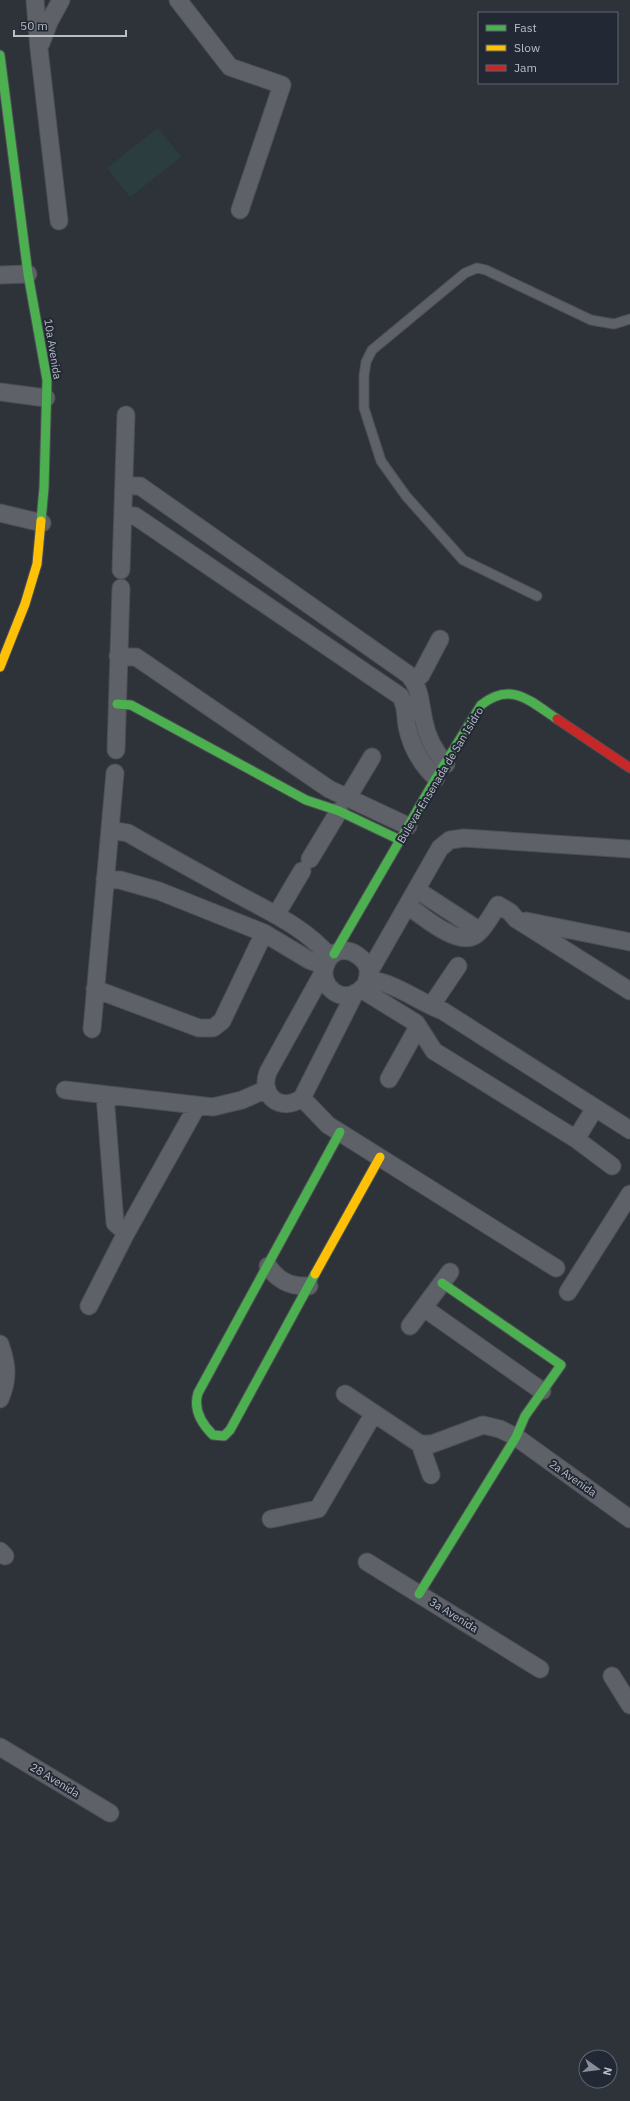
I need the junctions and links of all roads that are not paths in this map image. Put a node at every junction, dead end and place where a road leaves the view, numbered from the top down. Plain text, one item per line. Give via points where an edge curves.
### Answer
1 (35, 0) edge
2 (61, 0) edge
3 (178, 0) edge
4 (39, 49) junction
5 (0, 55) edge
6 (240, 210) dead end
7 (58, 221) dead end
8 (28, 274) junction
9 (0, 275) edge
10 (630, 319) edge
11 (0, 392) edge
12 (46, 398) junction
13 (126, 415) dead end
14 (124, 485) junction
15 (0, 513) edge
16 (123, 515) junction
17 (42, 523) junction
18 (121, 570) dead end
19 (120, 588) dead end
20 (537, 596) dead end
21 (440, 639) dead end
22 (118, 656) junction
23 (0, 667) edge
24 (414, 681) junction
25 (117, 704) junction
26 (116, 750) dead end
27 (372, 757) dead end
28 (446, 764) junction
29 (630, 768) edge
30 (115, 773) dead end
31 (436, 778) junction
32 (343, 804) junction
33 (110, 830) junction
34 (404, 833) junction
35 (630, 849) edge
36 (105, 879) junction
37 (417, 890) junction
38 (408, 906) junction
39 (276, 915) junction
40 (516, 919) junction
41 (480, 931) junction
42 (264, 933) junction
43 (630, 942) edge
44 (328, 962) junction
45 (458, 966) dead end
46 (363, 984) junction
47 (96, 989) junction
48 (630, 991) edge
49 (431, 1006) junction
50 (418, 1027) junction
51 (92, 1029) dead end
52 (389, 1079) dead end
53 (266, 1089) junction
54 (65, 1090) dead end
55 (105, 1095) junction
56 (302, 1098) junction
57 (197, 1106) junction
58 (595, 1108) junction
59 (630, 1130) edge
60 (340, 1132) junction
61 (576, 1139) junction
62 (380, 1157) junction
63 (612, 1166) dead end
64 (630, 1194) edge
65 (126, 1232) junction
66 (268, 1266) junction
67 (556, 1268) dead end
68 (446, 1278) joint
69 (309, 1286) junction
70 (568, 1292) dead end
71 (89, 1306) dead end
72 (424, 1308) junction
73 (410, 1326) dead end
74 (0, 1344) edge
75 (542, 1391) junction
76 (345, 1394) dead end
77 (0, 1399) edge
78 (374, 1413) junction
79 (516, 1437) junction
80 (420, 1444) junction
81 (431, 1474) dead end
82 (271, 1519) dead end
83 (630, 1519) edge
84 (367, 1562) dead end
85 (419, 1594) junction
86 (540, 1668) dead end
87 (612, 1676) dead end
88 (630, 1705) edge
89 (0, 1747) edge
90 (110, 1813) dead end

1 - 4 street
2 - 4 street
3 - 6 street via 230,68 282,85
4 - 7 street
5 - 8 street, 10a Avenida
8 - 9 street
8 - 12 street, 10a Avenida via 47,380
10 - 20 lane via 614,324 591,320 477,268 465,273 372,350 366,362 364,408 381,461 463,560
11 - 12 street
12 - 17 street, 10a Avenida
13 - 14 street
14 - 16 street
14 - 24 street via 140,486 404,671
15 - 17 street
16 - 18 street
16 - 31 street via 135,516 400,696 406,708 407,726 414,748 423,764
17 - 23 street, 10a Avenida via 37,564 25,604
19 - 22 street
21 - 24 street via 421,675
22 - 25 street
22 - 32 street via 136,657 329,789
24 - 28 street via 420,696 427,733 433,748
25 - 26 street
25 - 32 street via 132,705 300,797
27 - 32 street
28 - 29 street, Bulevar Ensenada de San Isidro via 481,705 491,697 508,693 528,698
28 - 31 street, Bulevar Ensenada de San Isidro
30 - 33 street
31 - 34 street, Bulevar Ensenada de San Isidro
32 - 34 street
32 - 39 street
33 - 36 street
33 - 39 street via 128,834
34 - 44 street, Bulevar Ensenada de San Isidro
35 - 37 street via 457,838 440,848
36 - 42 street via 120,880 159,892
36 - 47 street
37 - 38 street
37 - 41 street
38 - 41 street via 458,938 473,936
38 - 46 street
39 - 44 street via 321,946
40 - 41 street via 498,905
40 - 43 street
40 - 48 street
42 - 44 street via 309,960
42 - 47 street via 222,1021 213,1028 199,1028
44 - 46 street via 325,981 331,990 340,995
44 - 46 street via 344,950 359,955 366,963
44 - 53 street, Bulevar Ensenada de San Isidro via 268,1072
45 - 49 street
46 - 49 street via 382,981
46 - 50 street via 416,1022
46 - 56 street
47 - 51 street
49 - 58 street via 443,1011
50 - 52 street
50 - 61 street via 434,1051
53 - 56 street via 281,1103 294,1103
53 - 57 street via 242,1100 213,1107
54 - 55 street
55 - 57 street
55 - 65 street via 115,1224
56 - 60 street via 328,1124
57 - 65 street
58 - 59 street
58 - 61 street
60 - 62 street
60 - 66 street
61 - 63 street
62 - 67 street
62 - 69 street
64 - 70 street
65 - 71 street
66 - 69 street via 285,1282 296,1286
66 - 69 street via 196,1397 197,1411 210,1432 216,1436 224,1436 230,1430
68 - 72 street
68 - 75 street via 560,1365
72 - 73 street
72 - 75 street
74 - 77 street via 5,1358 6,1384
75 - 79 street via 525,1416
76 - 78 street
78 - 80 street
78 - 82 street via 318,1509
79 - 80 street, 2a Avenida via 483,1425 432,1444
79 - 83 street, 2a Avenida
79 - 85 street
80 - 81 street
84 - 85 street, 3a Avenida
85 - 86 street, 3a Avenida
87 - 88 street
89 - 90 street, 28 Avenida

